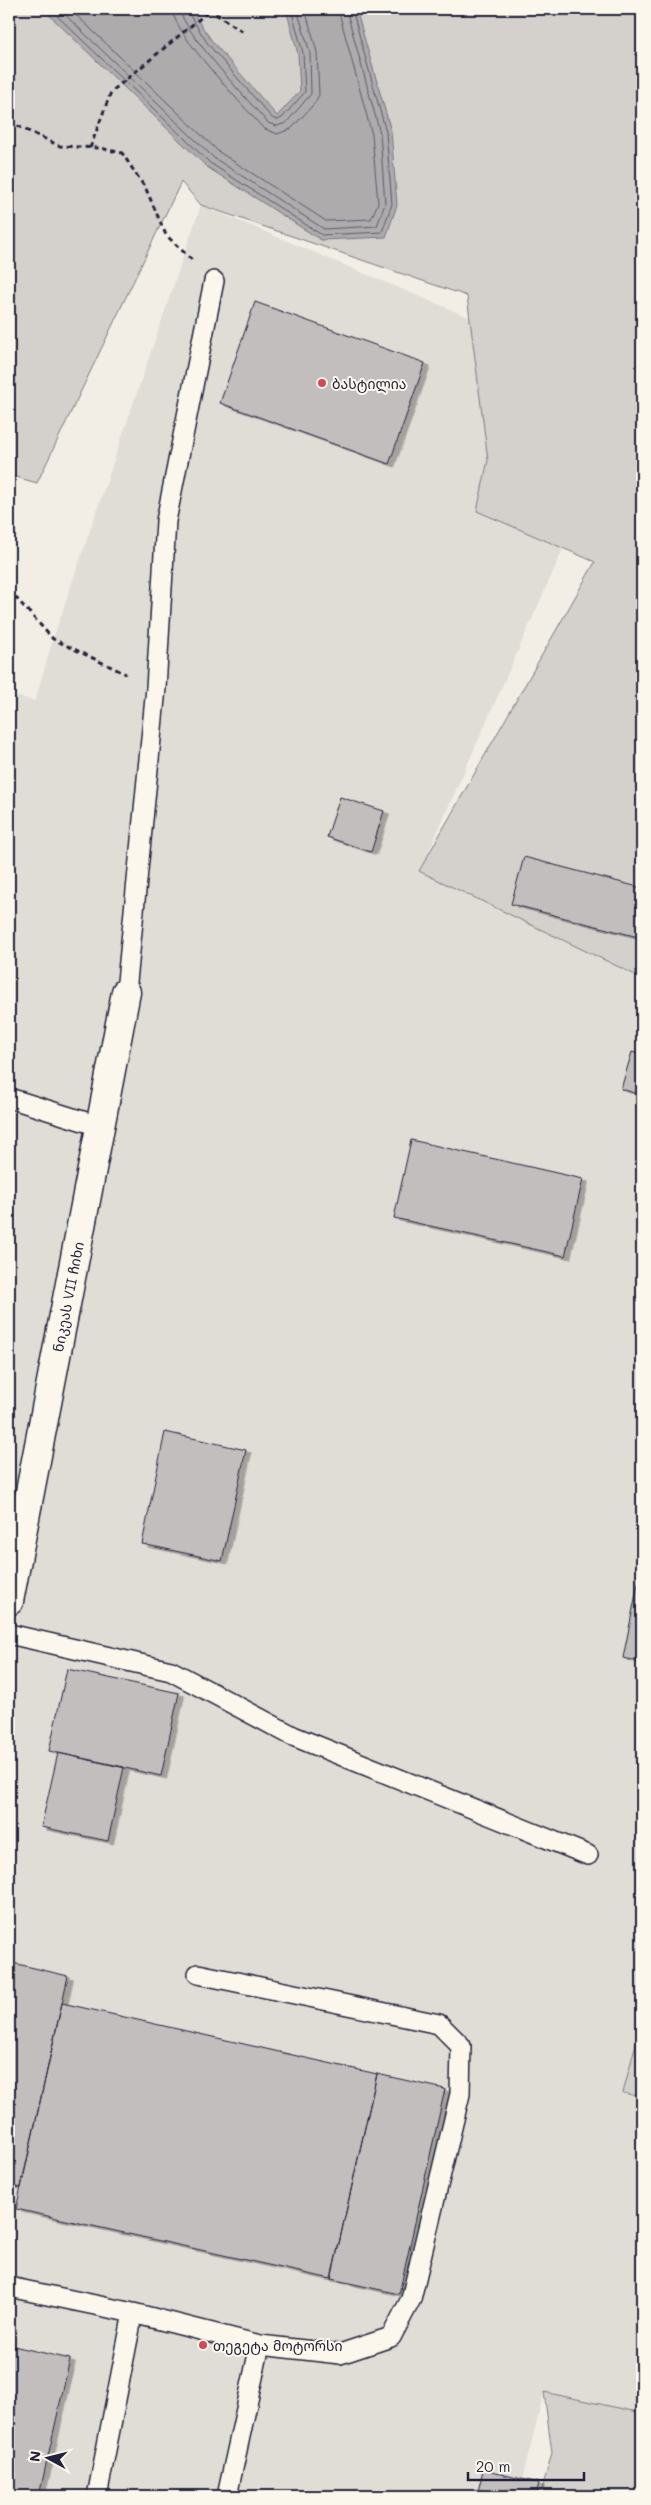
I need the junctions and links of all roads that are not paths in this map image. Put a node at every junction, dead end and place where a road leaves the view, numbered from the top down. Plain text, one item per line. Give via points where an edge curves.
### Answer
1 (214, 281) road end
2 (126, 992) joint
3 (9, 1098) edge
4 (99, 1126) junction
5 (9, 1601) edge
6 (9, 1634) edge
7 (588, 1855) dead end
8 (198, 1974) dead end
9 (9, 2286) edge
10 (133, 2313) junction
11 (260, 2345) junction
12 (97, 2496) edge
13 (228, 2496) edge

1 - 2 lane via 166,521 156,688
2 - 4 street, ნიკეას VII ჩიხი
3 - 4 lane
4 - 5 street, ნიკეას VII ჩიხი
6 - 7 lane via 171,1671 293,1736
8 - 11 lane via 439,2024 461,2046 460,2094 411,2298 391,2337 340,2354
9 - 10 lane
10 - 11 lane
10 - 12 lane
11 - 13 lane

